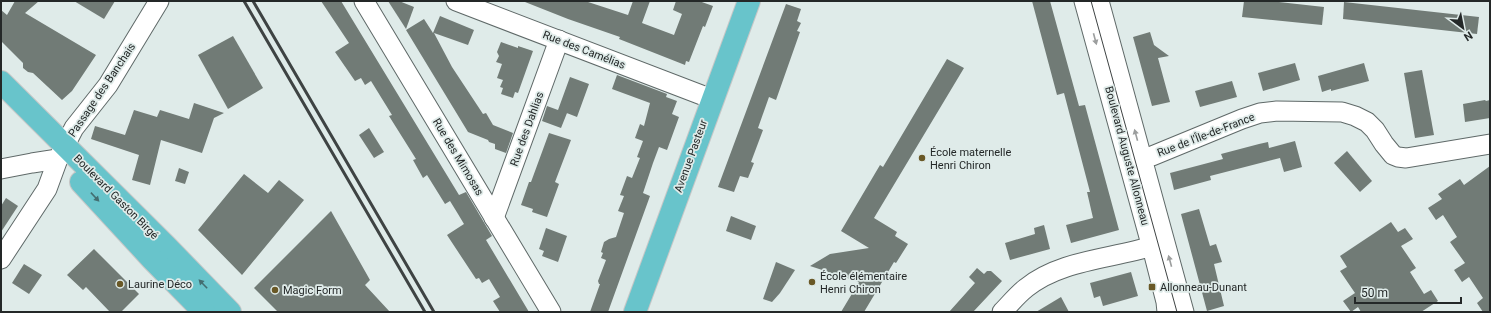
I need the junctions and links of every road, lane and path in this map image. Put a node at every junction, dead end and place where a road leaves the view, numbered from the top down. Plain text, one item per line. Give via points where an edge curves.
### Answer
1 (159, 1) edge
2 (364, 1) edge
3 (456, 1) edge
4 (749, 1) edge
5 (1084, 1) edge
6 (1098, 1) edge
7 (559, 40) junction
8 (1, 82) edge
9 (712, 99) junction
10 (1, 102) edge
11 (1490, 144) edge
12 (61, 152) junction
13 (1142, 158) junction
14 (1, 170) edge
15 (494, 218) junction
16 (1152, 246) junction
17 (1, 259) edge
18 (204, 312) edge
19 (230, 312) edge
20 (552, 312) edge
21 (635, 312) edge
22 (1002, 312) edge
23 (1167, 312) edge
24 (1184, 312) edge

1 - 12 street, Passage des Banchais via 108,84 74,128
2 - 15 street, Rue des Mimosas
3 - 7 street, Rue des Camélias
4 - 9 main road, Avenue Pasteur
5 -> 16 street, Boulevard Auguste Allonneau
13 -> 6 street
7 - 9 street, Rue des Camélias
7 - 15 street, Rue des Dahlias
8 - 12 main road, Boulevard Gaston Birgé
9 - 21 main road, Avenue Pasteur
10 - 12 main road, Boulevard Gaston Birgé
11 - 13 street, Rue de l'Île-de-France via 1406,158 1398,157 1392,155 1367,122 1355,116 1342,112 1277,111 1242,119
12 - 14 street
12 - 17 street, Passage des Banchais via 47,189
12 -> 18 main road, Boulevard Gaston Birgé via 76,176
19 -> 12 main road, Boulevard Gaston Birgé via 166,246
24 -> 13 street
15 - 20 street, Rue des Mimosas
16 - 22 street via 1064,268 1040,278
16 - 23 street, Boulevard Auguste Allonneau

